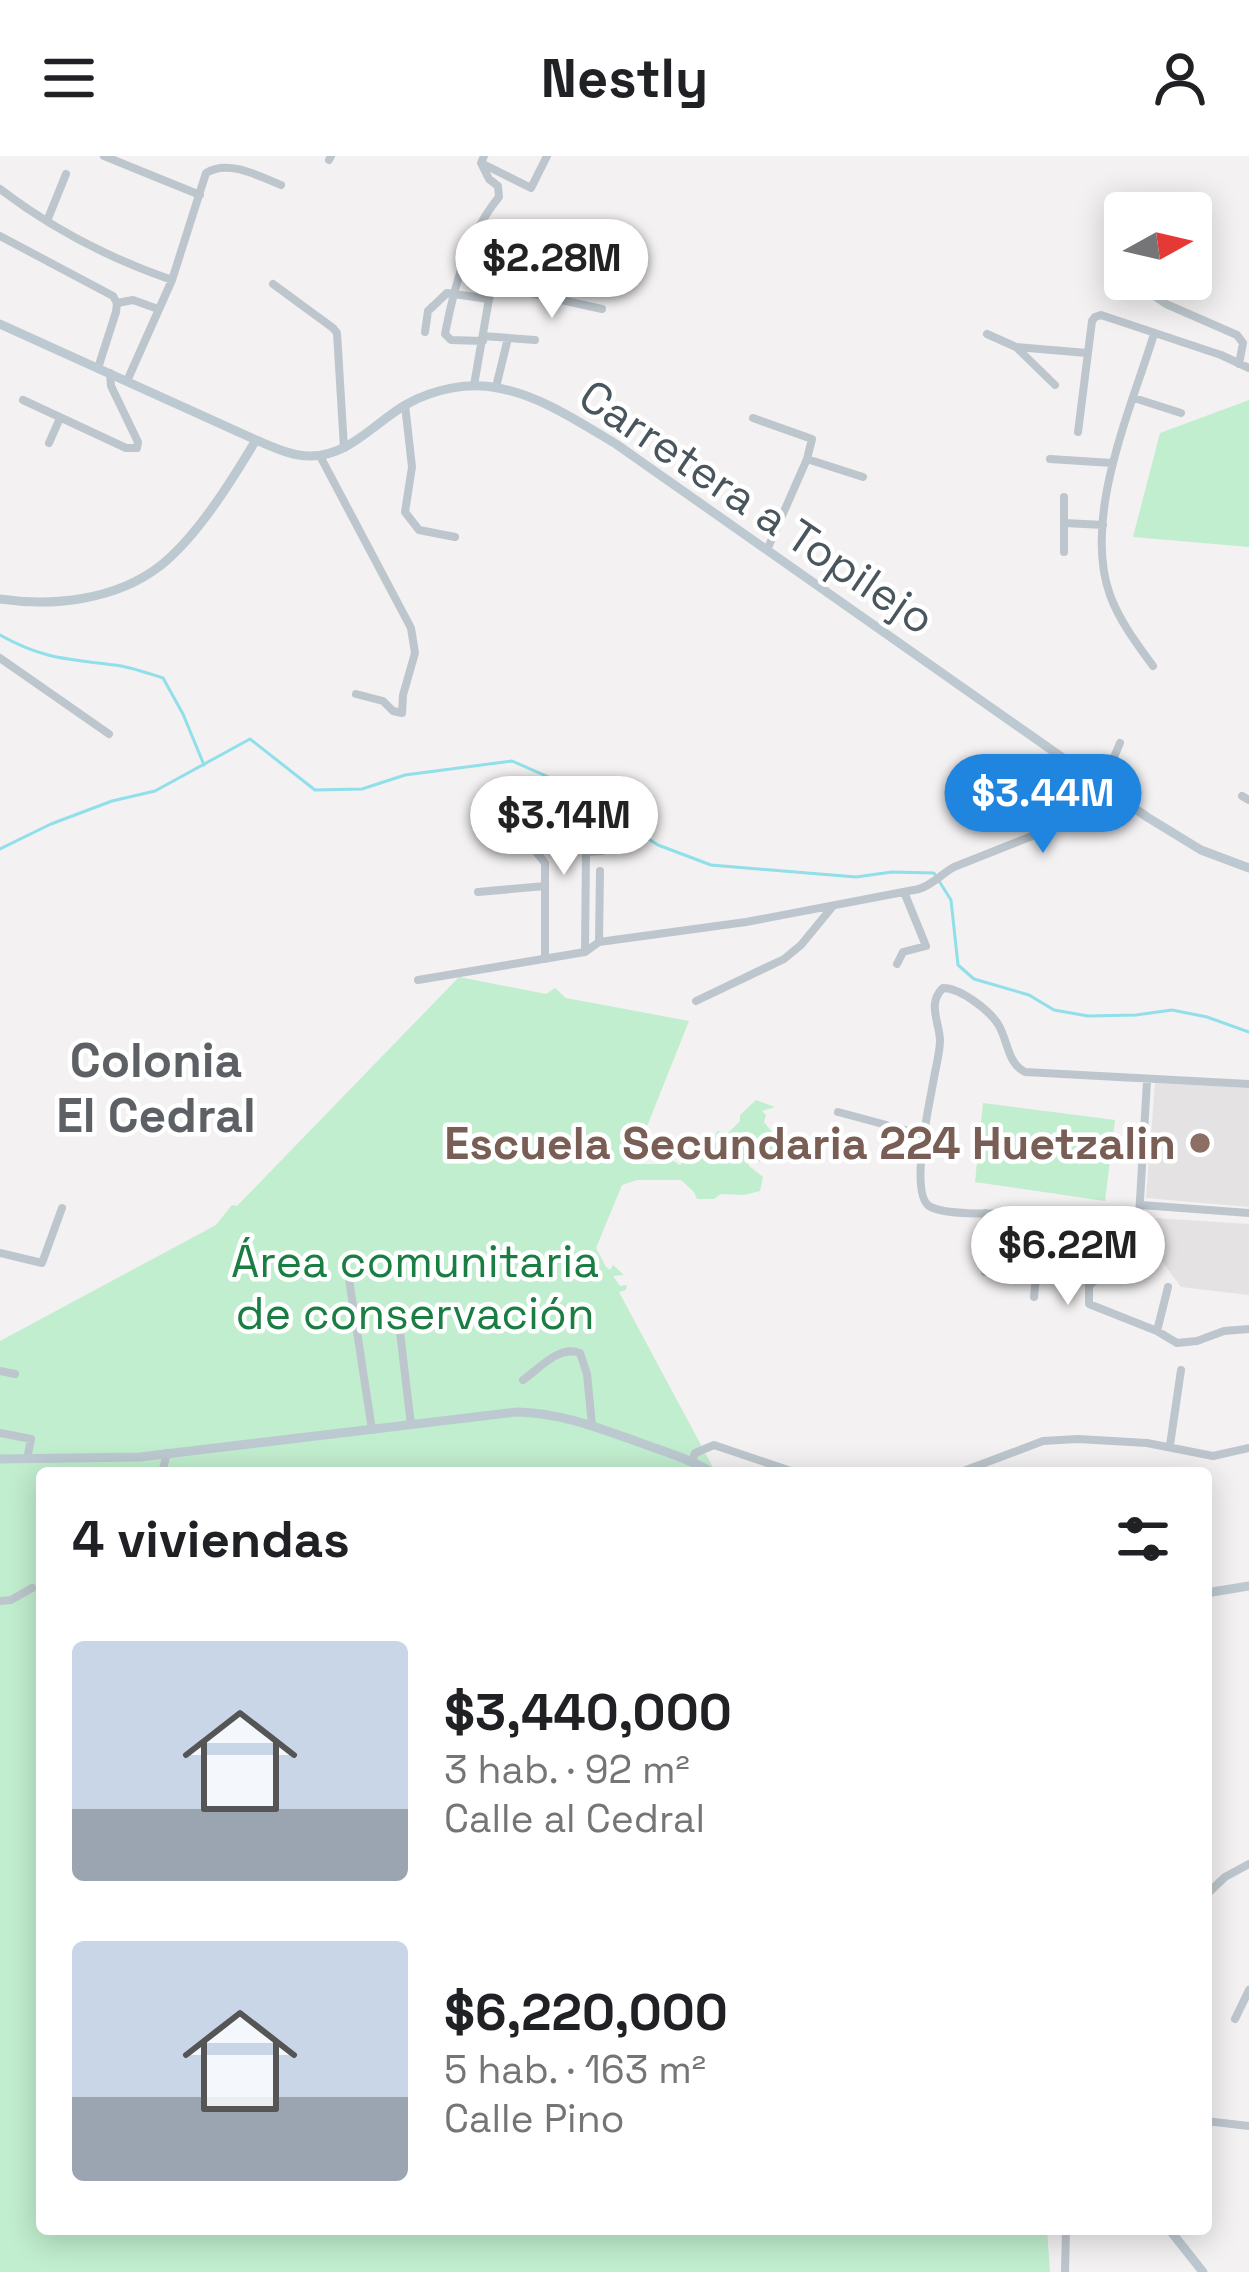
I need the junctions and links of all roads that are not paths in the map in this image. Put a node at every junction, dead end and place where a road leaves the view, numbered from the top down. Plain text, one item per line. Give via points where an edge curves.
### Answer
1 (104, 156) edge
2 (547, 156) edge
3 (483, 159) edge
4 (65, 174) dead end
5 (281, 185) dead end
6 (0, 189) edge
7 (200, 195) junction
8 (47, 221) junction
9 (0, 236) edge
10 (172, 280) junction
11 (273, 284) dead end
12 (586, 284) dead end
13 (525, 292) junction
14 (453, 293) junction
15 (489, 299) junction
16 (1160, 300) edge
17 (117, 303) junction
18 (158, 309) junction
19 (602, 309) dead end
20 (0, 324) edge
21 (425, 332) dead end
22 (986, 334) dead end
23 (1154, 334) junction
24 (483, 338) junction
25 (508, 338) junction
26 (535, 340) dead end
27 (1016, 347) junction
28 (1087, 353) junction
29 (1244, 366) edge
30 (98, 368) junction
31 (110, 374) junction
32 (128, 381) junction
33 (1055, 385) dead end
34 (474, 386) junction
35 (496, 387) junction
36 (1134, 398) junction
37 (23, 400) dead end
38 (405, 405) junction
39 (1180, 413) dead end
40 (60, 418) junction
41 (753, 418) dead end
42 (1078, 432) dead end
43 (256, 440) junction
44 (49, 443) dead end
45 (344, 448) junction
46 (320, 456) junction
47 (807, 459) junction
48 (1050, 459) dead end
49 (1112, 464) junction
50 (863, 478) dead end
51 (1064, 497) dead end
52 (1065, 523) junction
53 (1103, 525) junction
54 (454, 537) dead end
55 (767, 550) junction
56 (1064, 552) dead end
57 (0, 599) edge
58 (0, 658) edge
59 (1153, 666) dead end
60 (356, 694) dead end
61 (109, 734) dead end
62 (1120, 742) dead end
63 (1102, 786) junction
64 (1123, 800) junction
65 (478, 820) dead end
66 (602, 851) dead end
67 (1249, 868) edge
68 (600, 871) dead end
69 (545, 886) junction
70 (478, 892) dead end
71 (904, 892) junction
72 (833, 905) junction
73 (599, 942) junction
74 (585, 952) junction
75 (545, 959) junction
76 (897, 964) dead end
77 (418, 980) dead end
78 (696, 1001) dead end
79 (1148, 1081) junction
80 (1249, 1084) edge
81 (838, 1112) dead end
82 (924, 1135) junction
83 (1141, 1205) junction
84 (62, 1208) dead end
85 (1042, 1211) junction
86 (985, 1213) junction
87 (1249, 1213) edge
88 (1108, 1222) junction
89 (0, 1253) edge
90 (985, 1272) dead end
91 (350, 1279) dead end
92 (1168, 1287) dead end
93 (1034, 1297) dead end
94 (398, 1315) dead end
95 (1249, 1329) edge
96 (1157, 1331) junction
97 (1181, 1370) dead end
98 (0, 1371) edge
99 (15, 1374) dead end
100 (523, 1380) dead end
101 (411, 1424) junction
102 (592, 1425) junction
103 (372, 1430) junction
104 (0, 1433) edge
105 (1170, 1446) junction
106 (1249, 1448) edge
107 (166, 1453) junction
108 (27, 1459) junction
109 (0, 1460) edge
110 (692, 1461) junction
111 (163, 1467) edge
112 (702, 1467) edge
113 (779, 1467) edge
114 (974, 1467) edge
115 (1249, 1586) edge
116 (32, 1588) dead end
117 (1212, 1592) edge
118 (0, 1601) edge
119 (1249, 1864) edge
120 (1212, 1889) edge
121 (1249, 1990) edge
122 (1235, 2019) dead end
123 (1212, 2122) edge
124 (1249, 2126) edge
125 (1066, 2235) edge
126 (1174, 2235) edge
127 (1065, 2272) edge
128 (1203, 2272) edge

1 - 7 street
2 - 3 street via 531,188
3 - 14 street via 499,197
4 - 8 street
5 - 7 street via 217,166
6 - 8 street
7 - 10 street
8 - 10 street
9 - 17 street
10 - 18 street
11 - 45 street via 337,333
12 - 13 street via 586,265 540,253
13 - 15 street via 496,287
13 - 19 street
14 - 15 street
14 - 21 street via 428,311
14 - 24 street via 447,338
15 - 24 street
16 - 29 street via 1237,335
17 - 18 street
17 - 30 street
18 - 32 street
20 - 30 main road
22 - 27 street
23 - 28 street via 1095,316
23 - 29 street
23 - 36 street
24 - 25 street
24 - 34 street
25 - 26 street
25 - 35 street
27 - 28 street
27 - 33 street
28 - 42 street
30 - 31 main road
31 - 32 main road
31 - 40 street via 137,448
32 - 43 main road
34 - 35 main road, Carretera a Topilejo
34 - 38 main road, Carretera a Topilejo
35 - 55 main road, Carretera a Topilejo via 571,416
36 - 39 street
36 - 49 street
37 - 40 street
38 - 45 main road, Carretera a Topilejo
38 - 54 street via 412,467 405,512 419,530
40 - 44 street
41 - 47 street via 808,436
43 - 46 main road
43 - 57 main road via 160,566 84,598
45 - 46 main road, Carretera a Topilejo
46 - 60 street via 408,616 415,653 402,713
47 - 50 street
47 - 55 street
48 - 49 street
49 - 53 street
51 - 52 street
52 - 53 street
52 - 56 street
53 - 59 street via 1111,598
55 - 63 main road, Carretera a Topilejo
58 - 61 street
62 - 63 street
63 - 64 main road, Carretera a Topilejo
64 - 67 main road, Carretera a Topilejo via 1202,850
64 - 71 street
65 - 69 street via 524,824 545,863
66 - 74 street via 586,852
68 - 73 street
69 - 70 street
69 - 75 street
71 - 72 street
71 - 76 street via 926,946 903,952
72 - 73 street
72 - 78 street via 784,959
73 - 74 street
74 - 75 street
75 - 77 street
79 - 80 street
79 - 82 street via 1018,1070 998,1024 951,987 934,1001 940,1040
79 - 83 street
81 - 82 street
82 - 86 street via 923,1198 946,1211
83 - 87 street
83 - 88 street via 1135,1223
84 - 89 street via 42,1262
85 - 86 street
85 - 88 street
85 - 93 street
86 - 90 street
88 - 96 street via 1089,1304
91 - 103 street
92 - 96 street
94 - 101 street
95 - 96 street via 1186,1344
97 - 105 street
98 - 99 street
100 - 102 street via 562,1351 580,1353
101 - 102 main road via 518,1412
101 - 103 main road
102 - 110 main road
103 - 107 main road
104 - 108 street via 31,1439
105 - 106 street via 1213,1456
105 - 114 street via 1042,1442
107 - 108 main road
107 - 111 street
108 - 109 main road
110 - 112 main road
110 - 113 street via 714,1445
115 - 117 main road
116 - 118 street
119 - 120 street
121 - 122 street
123 - 124 street
125 - 127 street
126 - 128 main road

